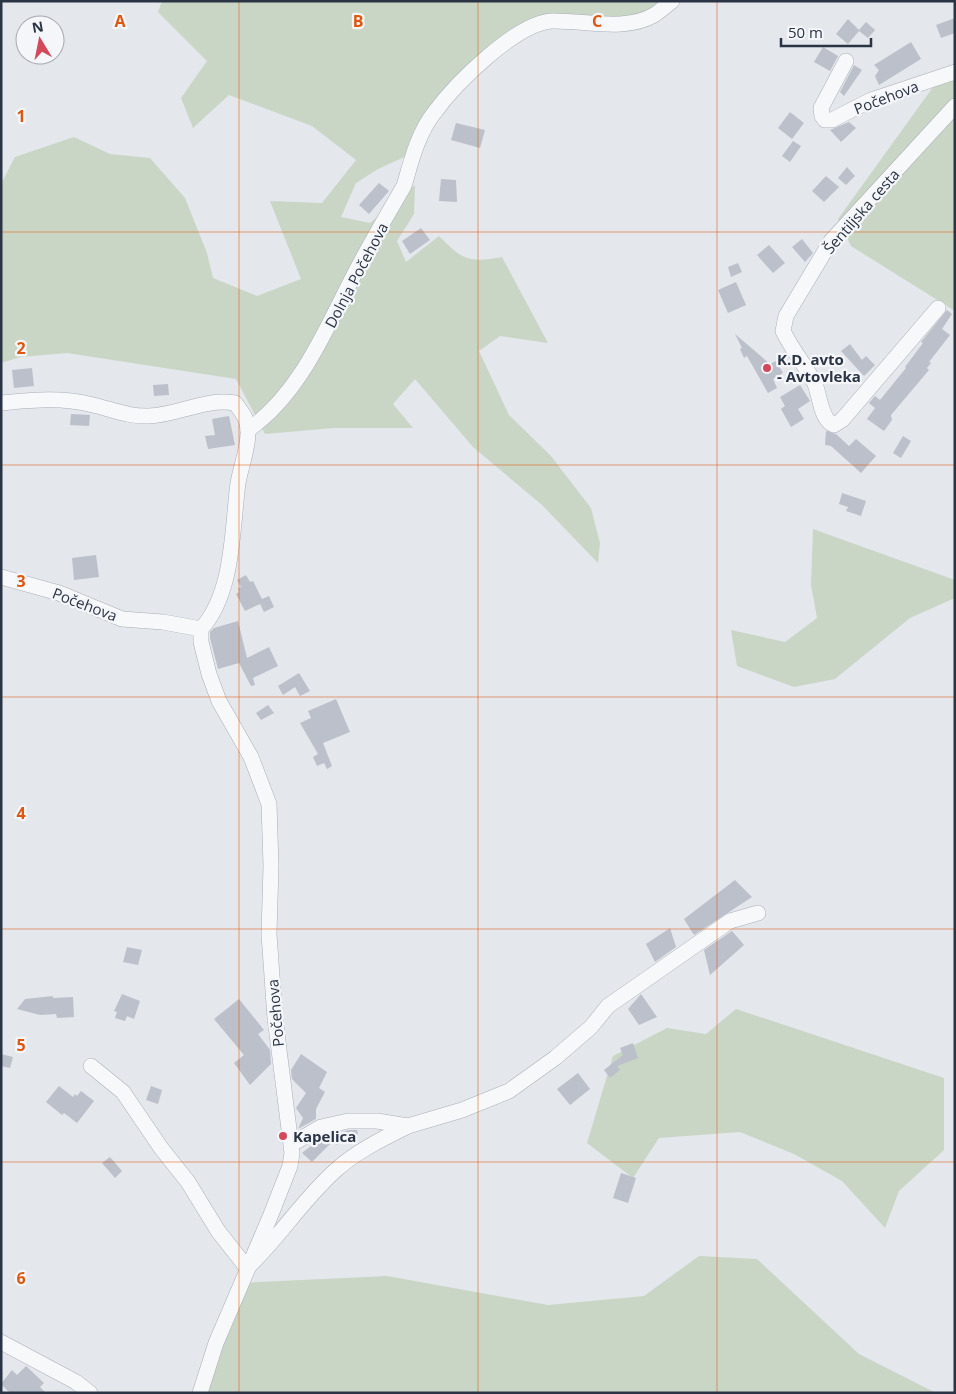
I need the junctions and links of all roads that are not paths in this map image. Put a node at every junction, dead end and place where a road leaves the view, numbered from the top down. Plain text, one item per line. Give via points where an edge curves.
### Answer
1 (672, 1) edge
2 (846, 60) dead end
3 (955, 72) edge
4 (955, 106) edge
5 (938, 308) dead end
6 (1, 403) edge
7 (248, 430) junction
8 (1, 577) edge
9 (201, 629) junction
10 (758, 913) dead end
11 (91, 1066) dead end
12 (408, 1126) junction
13 (292, 1144) junction
14 (247, 1268) junction
15 (1, 1342) edge
16 (90, 1393) edge
17 (200, 1393) edge

1 - 7 street, Dolnja Počehova via 653,16 630,23 550,21 514,36 466,78 433,114 413,154 404,186 306,365 280,401 263,420
2 - 3 street, Počehova via 821,108 825,120 832,120 871,100
4 - 5 street, Šentiljska cesta via 831,242 786,316 783,331 815,384 830,424 842,420
6 - 7 street via 52,398 150,416 221,400 235,403 244,414
7 - 9 street via 225,580 208,621
8 - 9 street, Počehova via 60,593 122,619
9 - 13 street, Počehova via 207,667 219,700 251,757 269,804 269,934 274,1018 284,1107
10 - 12 street via 730,921 608,1006 591,1027 562,1052 509,1090 462,1110
11 - 14 street via 123,1092
12 - 13 street via 348,1121 321,1127
12 - 14 street via 338,1167
13 - 14 street, Počehova via 290,1166
14 - 17 street, Počehova via 216,1343
15 - 16 street via 76,1382

